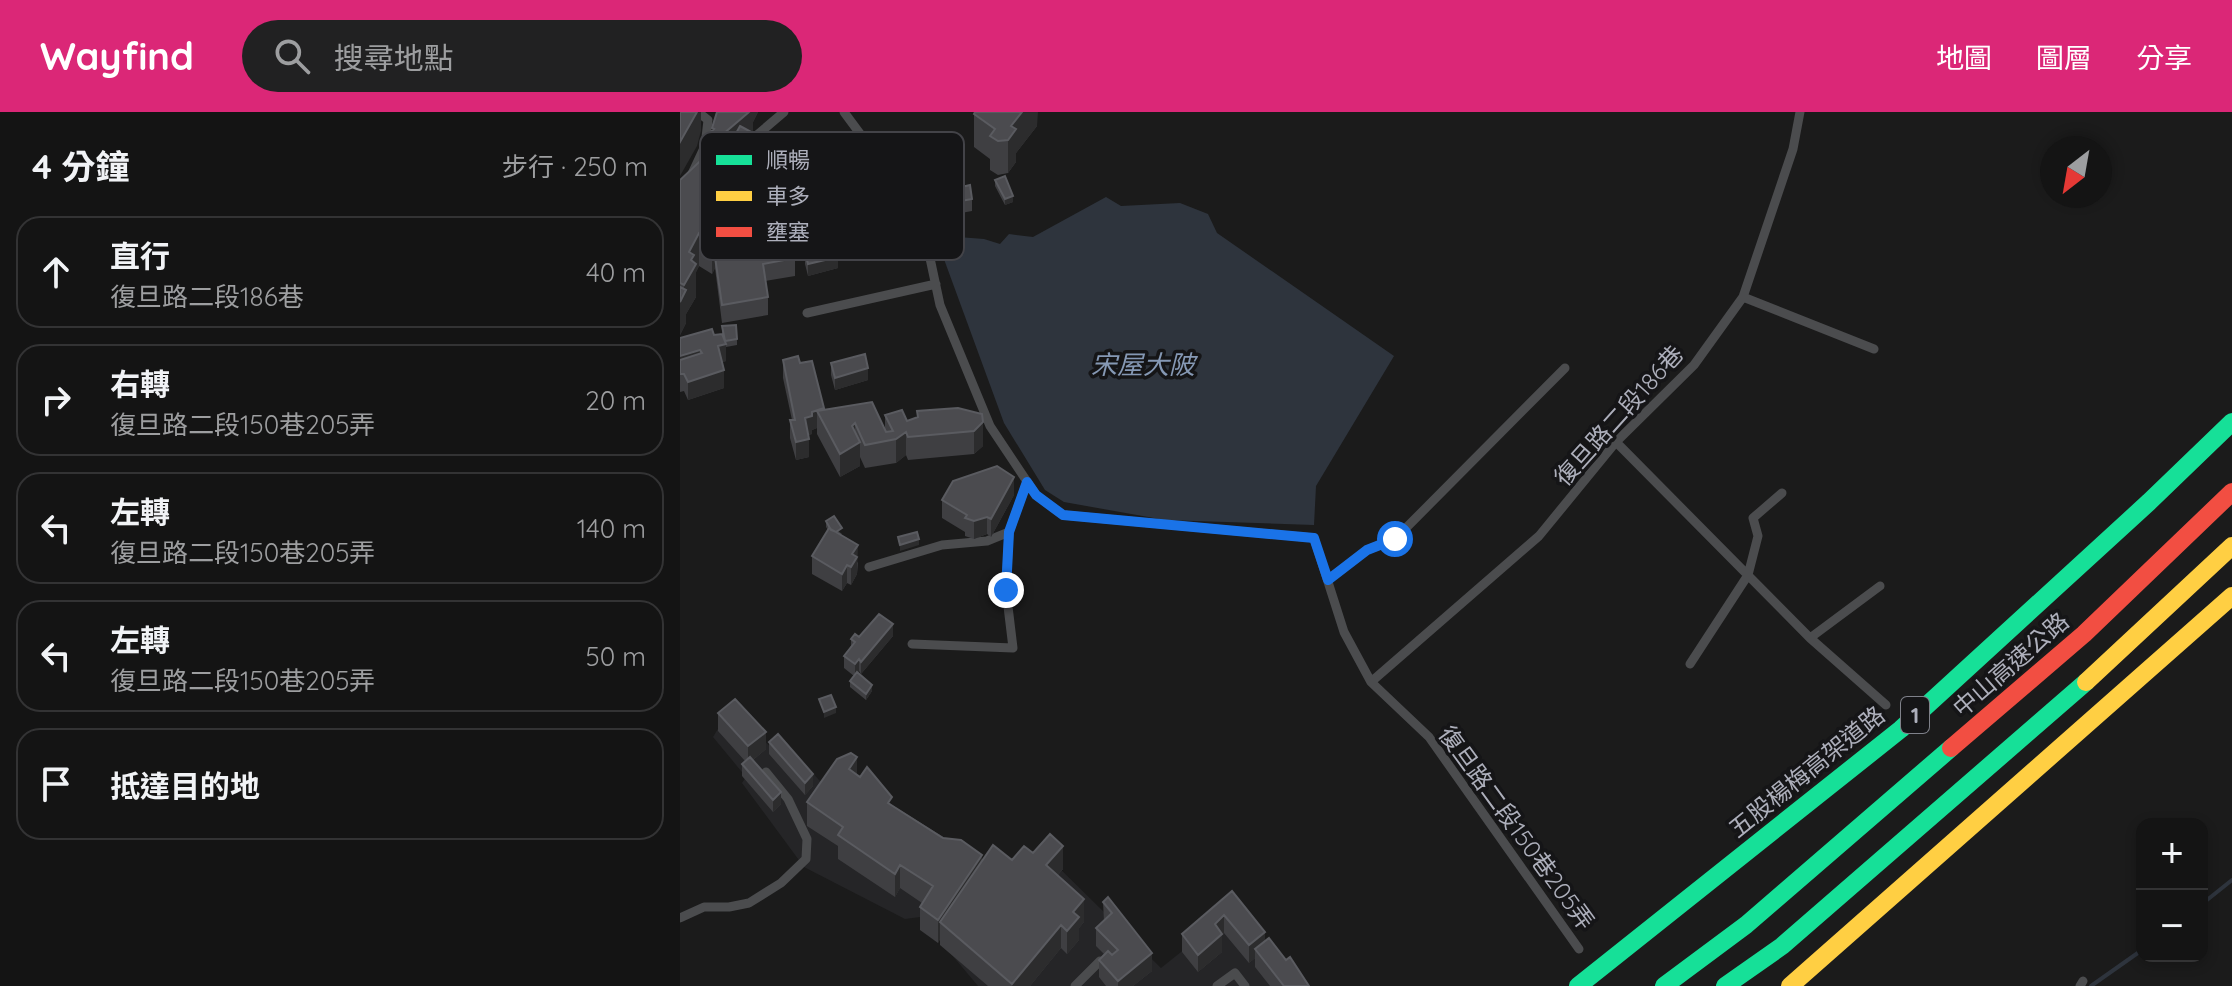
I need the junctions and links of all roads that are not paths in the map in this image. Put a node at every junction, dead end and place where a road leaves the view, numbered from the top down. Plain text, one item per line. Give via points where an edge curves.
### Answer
1 (698, 112) edge
2 (784, 112) edge
3 (844, 112) edge
4 (1800, 112) edge
5 (707, 132) edge
6 (760, 132) edge
7 (859, 132) edge
8 (700, 157) edge
9 (688, 185) edge
10 (931, 260) edge
11 (936, 284) junction
12 (1743, 297) junction
13 (807, 313) dead end
14 (1874, 349) dead end
15 (1565, 368) dead end
16 (2232, 422) edge
17 (975, 426) edge
18 (990, 426) junction
19 (1616, 442) junction
20 (1027, 482) junction
21 (2232, 492) edge
22 (1782, 493) dead end
23 (1009, 532) junction
24 (2232, 546) edge
25 (869, 567) dead end
26 (1748, 575) junction
27 (1328, 580) junction
28 (1880, 586) dead end
29 (2232, 596) edge
30 (1810, 638) junction
31 (912, 644) dead end
32 (1690, 664) dead end
33 (1371, 682) junction
34 (1886, 705) dead end
35 (766, 772) edge
36 (680, 918) edge
37 (1579, 949) dead end
38 (1100, 961) edge
39 (1075, 986) edge
40 (1217, 986) edge
41 (1245, 986) edge
42 (1578, 986) edge
43 (1664, 986) edge
44 (1725, 986) edge
45 (1790, 986) edge

1 - 5 lane via 708,120
2 - 6 lane
3 - 7 lane, 復旦路二段150巷205弄
4 - 12 lane, 復旦路二段186巷 via 1793,149
8 - 9 lane
10 - 11 lane, 復旦路二段150巷205弄
11 - 13 lane
11 - 18 lane, 復旦路二段150巷205弄
12 - 14 lane
12 - 19 lane, 復旦路二段186巷 via 1694,365
15 - 27 lane via 1395,539 1367,550
16 - 42 highway, 五股楊梅高架道路 / 1, bridge via 1901,729
17 - 18 lane
18 - 20 lane, 復旦路二段150巷205弄
19 - 26 lane
19 - 33 lane, 復旦路二段186巷 via 1539,536
20 - 23 lane
20 - 27 lane, 復旦路二段150巷205弄 via 1063,515 1314,538
21 - 43 highway, 中山高速公路 / 1 via 2084,634 1746,925
22 - 26 lane via 1753,518 1758,536
23 - 25 lane
23 - 31 lane via 1006,590 1013,648
24 - 44 highway via 2093,676 1782,946
26 - 30 lane
26 - 32 lane
27 - 33 lane, 復旦路二段150巷205弄 via 1344,632
28 - 30 lane
29 - 45 highway
30 - 34 lane
33 - 37 lane, 復旦路二段150巷205弄 via 1429,737
35 - 36 lane via 788,799 807,839 806,859 749,903 704,907
38 - 39 lane
40 - 41 lane via 1235,973

